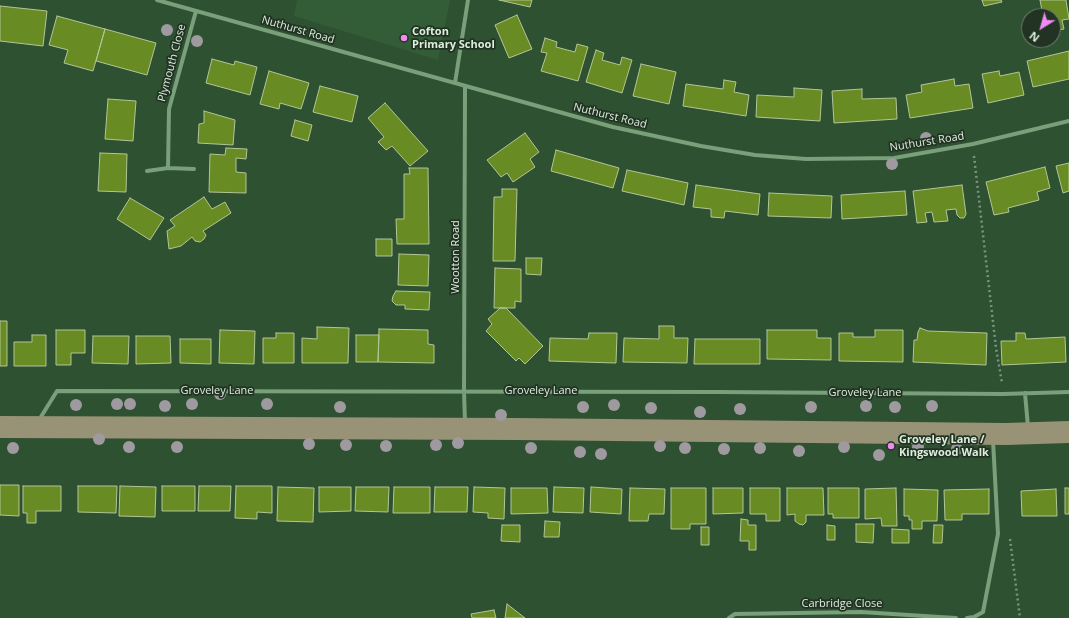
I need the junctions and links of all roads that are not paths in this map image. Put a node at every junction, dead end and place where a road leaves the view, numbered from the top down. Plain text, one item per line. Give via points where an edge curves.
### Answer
1 (157, 0) edge
2 (468, 0) edge
3 (196, 11) junction
4 (455, 83) junction
5 (465, 86) junction
6 (1069, 121) edge
7 (168, 168) junction
8 (194, 169) dead end
9 (147, 171) dead end
10 (464, 391) junction
11 (1069, 392) edge
12 (1025, 393) junction
13 (0, 427) edge
14 (34, 427) junction
15 (466, 429) junction
16 (1069, 432) edge
17 (1029, 433) junction
18 (993, 434) junction
19 (729, 618) edge
20 (956, 618) edge
21 (967, 618) edge

1 - 3 street, Nuthurst Road
2 - 4 street
3 - 4 street, Nuthurst Road
3 - 7 street, Plymouth Close via 169,109
4 - 5 street, Nuthurst Road
5 - 6 street, Nuthurst Road via 613,127 701,146 756,155 806,159 894,158 973,144
5 - 10 street, Wootton Road
7 - 8 street
7 - 9 street
10 - 12 street, Groveley Lane
10 - 14 street, Groveley Lane via 57,391
10 - 15 street, Wootton Road
11 - 12 street, Groveley Lane
12 - 17 street
13 - 14 main road
14 - 15 main road
15 - 18 main road
16 - 17 main road
17 - 18 main road
18 - 21 street via 998,534 982,612
19 - 20 street, Carbridge Close via 735,614 861,612

